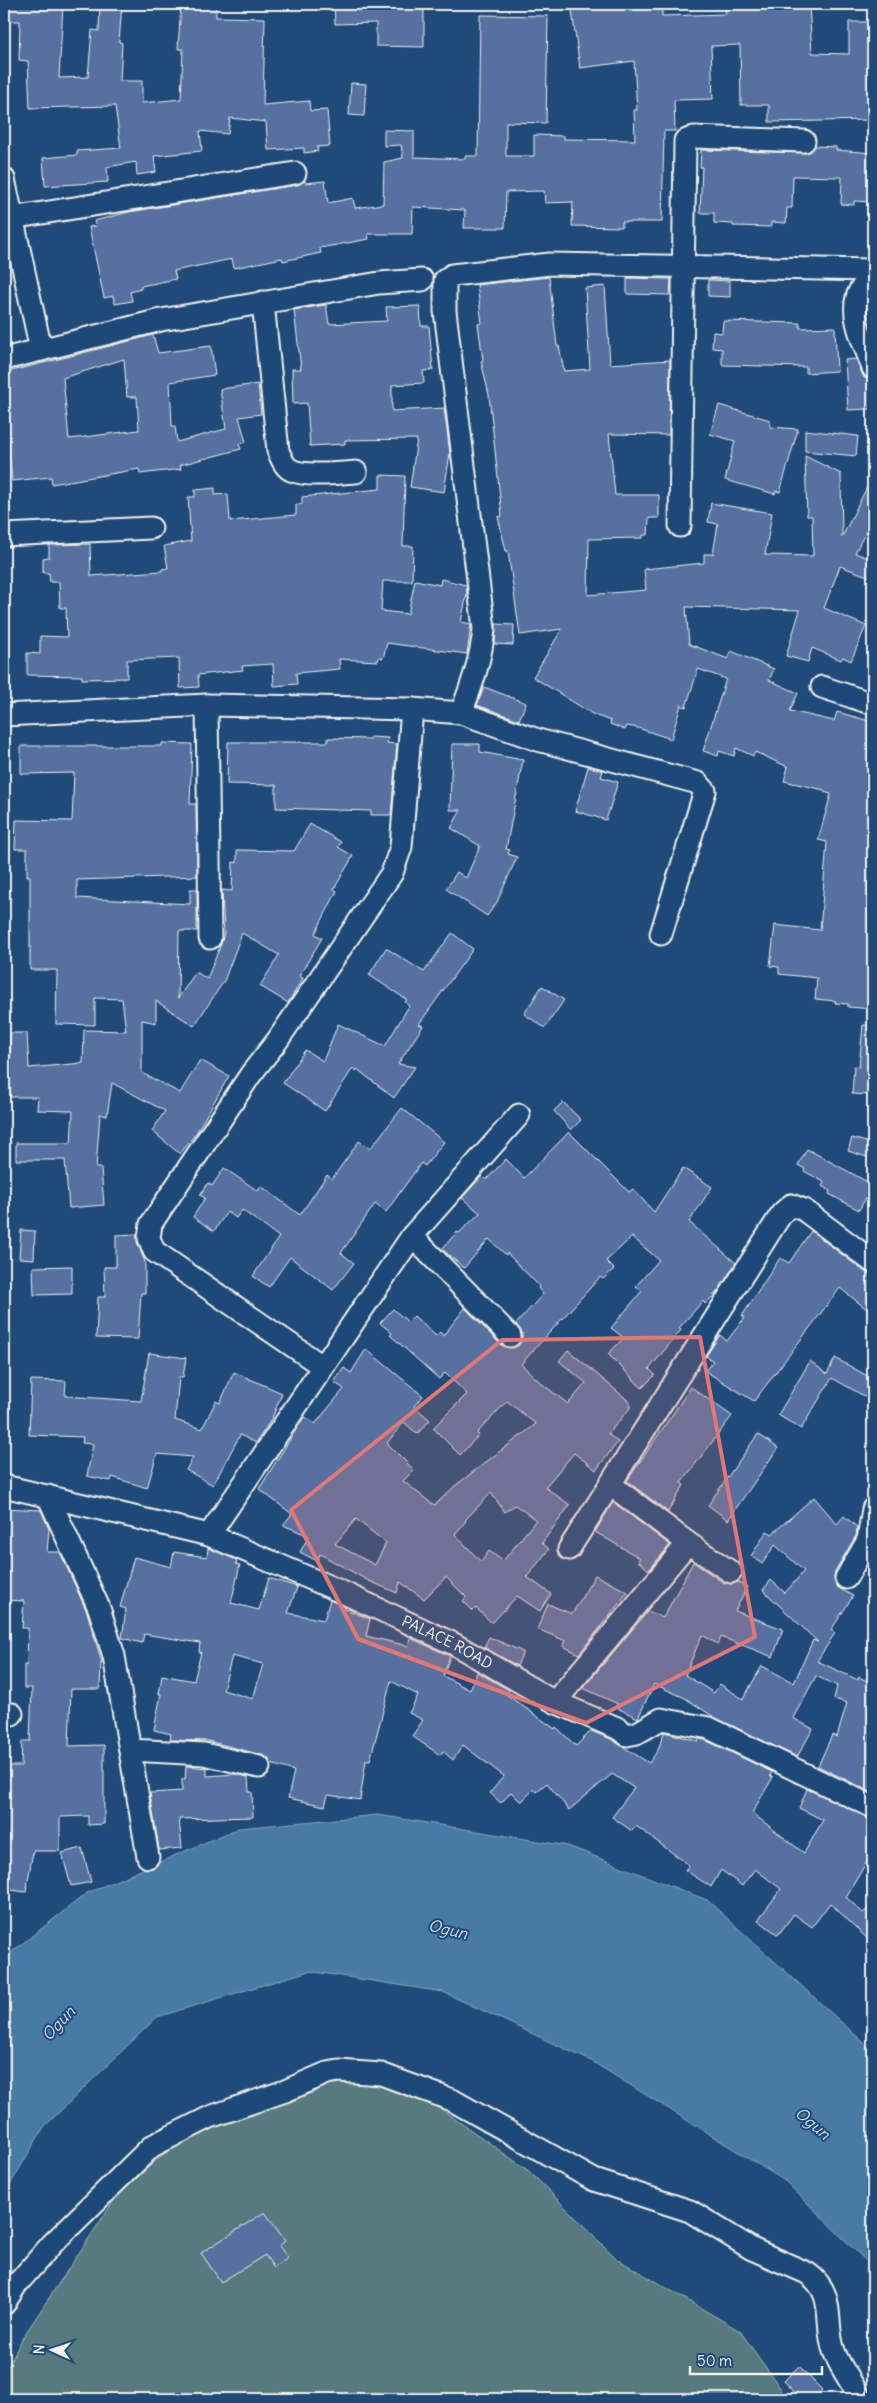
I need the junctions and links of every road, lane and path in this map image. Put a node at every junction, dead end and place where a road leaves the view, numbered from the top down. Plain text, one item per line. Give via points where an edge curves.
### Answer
1 (804, 141) dead end
2 (295, 173) dead end
3 (4, 179) edge
4 (11, 218) junction
5 (684, 266) junction
6 (873, 272) edge
7 (422, 280) dead end
8 (263, 302) junction
9 (41, 350) junction
10 (4, 359) edge
11 (873, 368) edge
12 (356, 472) dead end
13 (680, 526) dead end
14 (151, 528) dead end
15 (4, 535) edge
16 (822, 687) dead end
17 (873, 704) edge
18 (207, 705) junction
19 (412, 709) junction
20 (461, 713) junction
21 (4, 715) edge
22 (661, 934) dead end
23 (210, 938) dead end
24 (519, 1115) dead end
25 (412, 1236) junction
26 (873, 1262) edge
27 (510, 1336) dead end
28 (322, 1366) junction
29 (611, 1485) junction
30 (4, 1486) edge
31 (48, 1496) junction
32 (873, 1509) edge
33 (209, 1535) junction
34 (688, 1543) junction
35 (569, 1550) dead end
36 (731, 1572) dead end
37 (846, 1578) dead end
38 (555, 1702) junction
39 (130, 1750) junction
40 (259, 1767) dead end
41 (873, 1807) edge
42 (148, 1857) dead end
43 (4, 2304) edge
44 (861, 2399) edge

1 - 5 street via 688,138 684,146
2 - 4 street
3 - 4 street
4 - 9 street
5 - 6 street
5 - 13 street
5 - 20 street via 550,264 452,275 445,280 445,311 484,629 476,674
6 - 11 street via 859,293 856,305 857,320
7 - 8 street via 379,283
8 - 9 street via 161,320
8 - 12 street via 278,451 282,460 289,469 300,474
9 - 10 street
14 - 15 street
16 - 17 street
18 - 19 street
18 - 21 street
18 - 23 street
19 - 20 street
19 - 28 street via 401,847 392,873 150,1224 149,1238 154,1252
20 - 22 street via 538,740 698,783 705,791
24 - 25 street
25 - 27 street
25 - 28 street
26 - 29 street via 804,1210 791,1204 782,1213
28 - 33 street
29 - 34 street
29 - 35 street
30 - 31 street, PALACE ROAD
31 - 33 street, PALACE ROAD
31 - 39 street via 99,1608 114,1656
32 - 37 street via 868,1540
33 - 38 street, PALACE ROAD via 454,1644
34 - 36 street
34 - 38 street
38 - 41 street, PALACE ROAD via 627,1735 661,1719 709,1728
39 - 40 street via 204,1754
39 - 42 street
43 - 44 street via 52,2244 152,2146 210,2117 319,2076 356,2071 381,2074 452,2100 594,2180 690,2211 752,2249 807,2273 826,2297 834,2350

